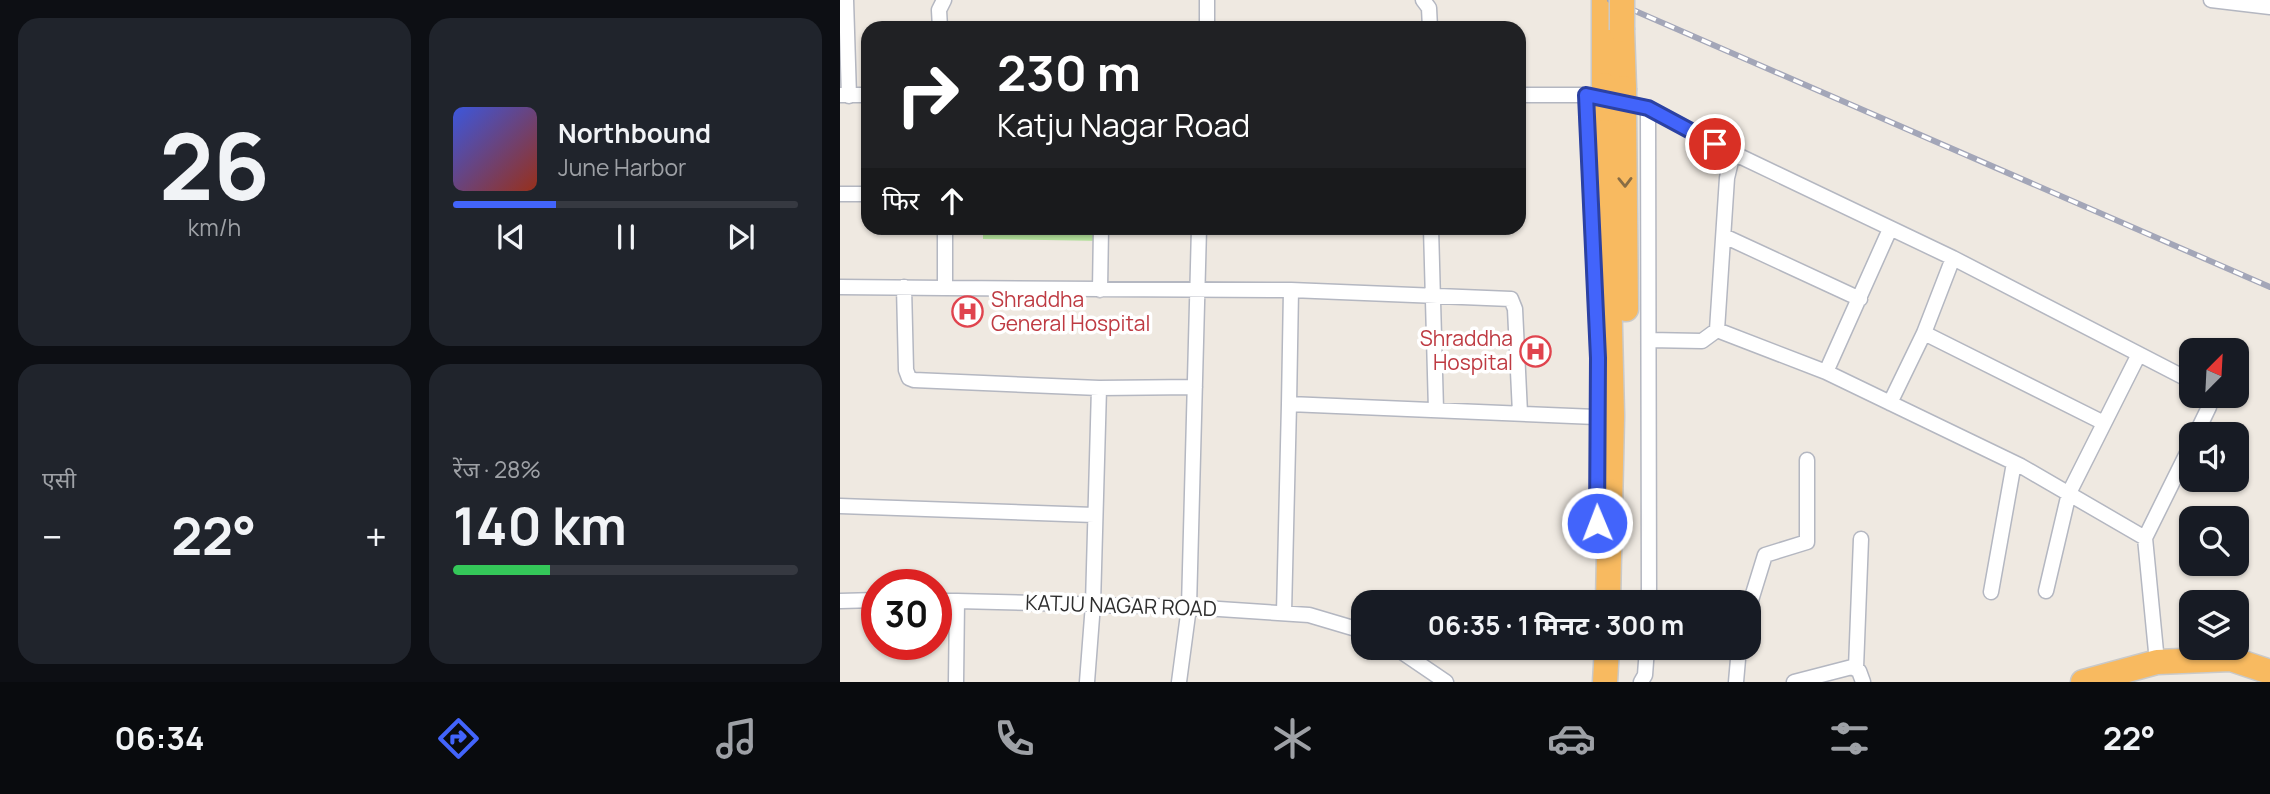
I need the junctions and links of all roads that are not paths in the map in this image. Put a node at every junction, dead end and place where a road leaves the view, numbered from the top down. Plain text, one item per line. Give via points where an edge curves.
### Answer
1 (944, 0) edge
2 (1207, 0) edge
3 (1423, 0) edge
4 (1604, 0) edge
5 (1622, 0) edge
6 (2211, 0) edge
7 (844, 2) edge
8 (2270, 7) edge
9 (940, 21) edge
10 (1206, 21) edge
11 (1430, 21) edge
12 (1613, 30) junction
13 (845, 95) edge
14 (1526, 95) edge
15 (1609, 98) junction
16 (1648, 108) junction
17 (1733, 153) junction
18 (840, 194) edge
19 (861, 194) edge
20 (1890, 229) junction
21 (945, 235) edge
22 (1101, 235) edge
23 (1199, 235) edge
24 (1430, 235) edge
25 (1724, 236) junction
26 (1953, 258) junction
27 (840, 287) edge
28 (904, 287) junction
29 (945, 288) junction
30 (1100, 290) junction
31 (1290, 290) junction
32 (1197, 291) junction
33 (1434, 294) junction
34 (1860, 299) junction
35 (1717, 330) junction
36 (1924, 333) junction
37 (1649, 340) junction
38 (2139, 354) junction
39 (1826, 372) junction
40 (2179, 375) edge
41 (1195, 387) junction
42 (1098, 388) junction
43 (1890, 403) junction
44 (1289, 404) junction
45 (1436, 410) junction
46 (1520, 413) junction
47 (1596, 417) junction
48 (2104, 423) junction
49 (1807, 460) dead end
50 (2014, 463) junction
51 (2179, 469) edge
52 (2069, 493) junction
53 (840, 506) edge
54 (1094, 515) junction
55 (2145, 538) junction
56 (1861, 539) dead end
57 (1598, 590) edge
58 (1608, 590) edge
59 (1624, 590) edge
60 (1649, 590) edge
61 (1754, 590) edge
62 (2046, 591) dead end
63 (1991, 592) dead end
64 (861, 600) edge
65 (840, 601) edge
66 (952, 601) edge
67 (957, 601) junction
68 (1093, 604) junction
69 (1189, 607) junction
70 (1284, 613) junction
71 (1351, 627) edge
72 (1414, 660) edge
73 (1600, 660) edge
74 (1605, 660) edge
75 (1622, 660) edge
76 (1646, 660) edge
77 (1738, 660) edge
78 (2157, 662) junction
79 (1856, 668) junction
80 (2270, 672) edge
81 (956, 682) edge
82 (1087, 682) edge
83 (1178, 682) edge
84 (1446, 682) edge
85 (1603, 682) edge
86 (1621, 682) edge
87 (1641, 682) edge
88 (1735, 682) edge
89 (1794, 682) edge
90 (1863, 682) edge
91 (2083, 682) edge
92 (2114, 682) edge
93 (2265, 682) edge

1 - 9 street
2 - 10 street
3 - 11 street
4 - 12 highway
5 - 12 highway, bridge
6 - 8 street
7 - 13 street
12 - 15 highway
14 - 15 street
15 - 16 street
15 - 47 street
15 - 58 highway
15 -> 59 highway
16 - 17 street
16 - 37 street
17 - 20 street
17 - 25 street
18 - 19 street
20 - 26 street
20 - 34 street
21 - 29 street
22 - 30 street
23 - 32 street
24 - 33 street
25 - 34 street
25 - 35 street
26 - 36 street
26 - 38 street
27 - 28 street
28 - 29 street
28 - 42 street via 909,378
29 - 30 street
30 - 32 street
31 - 32 street
31 - 33 street
31 - 44 street
32 - 41 street
33 - 45 street
33 - 46 street via 1511,299
34 - 39 street
35 - 37 street via 1702,341
35 - 39 street
36 - 43 street
36 - 48 street
37 - 60 street
38 - 40 street
38 - 48 street
39 - 43 street
41 - 42 street
41 - 69 street
42 - 54 street
43 - 50 street
44 - 45 street
44 - 70 street
45 - 46 street
46 - 47 street
47 - 57 street
48 - 52 street
49 - 61 street via 1807,542 1765,555
50 - 52 street
50 - 63 street
51 - 55 street
52 - 55 street
52 - 62 street
53 - 54 street
54 - 68 street
55 - 78 street
56 - 79 street
64 - 65 street
66 - 67 street, KATJU NAGAR ROAD
67 - 68 street, KATJU NAGAR ROAD
67 - 81 street
68 - 69 street, KATJU NAGAR ROAD
68 - 82 street
69 - 70 street, KATJU NAGAR ROAD
69 - 83 street
70 - 71 street, KATJU NAGAR ROAD
72 - 84 street
73 - 85 street
74 - 85 highway
75 - 86 highway
76 - 87 street
77 - 88 street
78 - 80 highway via 2231,659
78 - 91 highway
79 - 89 street
79 - 90 street
92 - 93 highway via 2159,671 2241,674

